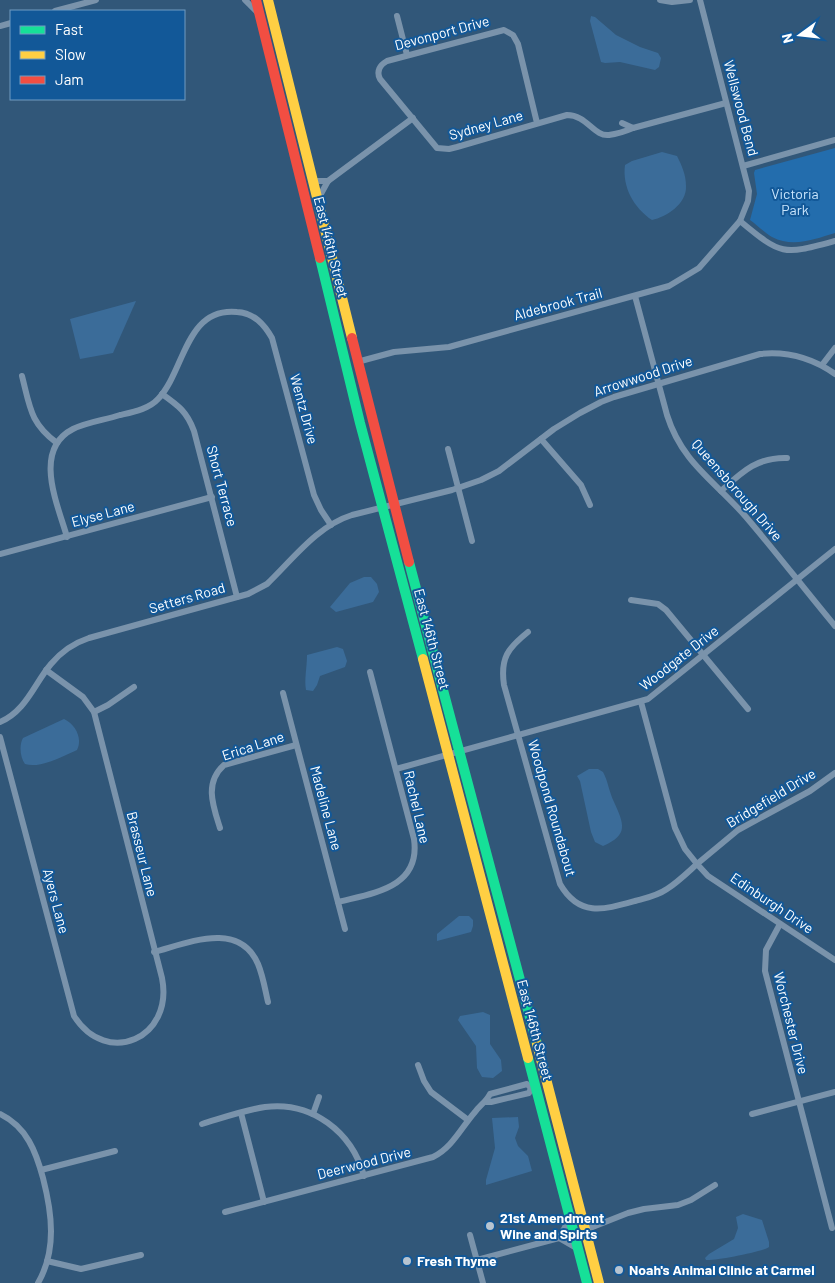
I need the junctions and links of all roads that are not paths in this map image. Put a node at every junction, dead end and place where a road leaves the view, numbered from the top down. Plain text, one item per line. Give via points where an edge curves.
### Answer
1 (96, 0) edge
2 (245, 0) edge
3 (256, 0) edge
4 (268, 0) edge
5 (660, 0) edge
6 (690, 0) edge
7 (700, 0) edge
8 (59, 10) edge
9 (397, 16) dead end
10 (261, 17) junction
11 (407, 55) junction
12 (379, 69) joint
13 (726, 103) junction
14 (413, 118) junction
15 (538, 123) junction
16 (622, 123) dead end
17 (633, 128) junction
18 (835, 140) edge
19 (743, 166) junction
20 (313, 181) junction
21 (328, 181) junction
22 (317, 200) junction
23 (740, 221) junction
24 (835, 241) edge
25 (635, 296) junction
26 (835, 348) edge
27 (358, 362) junction
28 (822, 365) junction
29 (835, 374) edge
30 (22, 376) dead end
31 (659, 383) junction
32 (162, 394) junction
33 (541, 439) junction
34 (57, 443) junction
35 (448, 449) dead end
36 (787, 458) dead end
37 (459, 488) junction
38 (721, 491) junction
39 (212, 497) junction
40 (590, 505) dead end
41 (388, 506) junction
42 (330, 525) junction
43 (67, 537) junction
44 (472, 541) dead end
45 (835, 549) edge
46 (0, 554) edge
47 (797, 579) junction
48 (237, 597) junction
49 (631, 600) dead end
50 (835, 626) edge
51 (528, 632) dead end
52 (704, 655) junction
53 (46, 670) junction
54 (370, 672) dead end
55 (134, 687) dead end
56 (283, 693) dead end
57 (641, 702) junction
58 (748, 709) dead end
59 (94, 712) junction
60 (0, 722) edge
61 (518, 736) junction
62 (0, 737) edge
63 (296, 745) junction
64 (454, 753) junction
65 (396, 768) junction
66 (835, 773) edge
67 (220, 828) dead end
68 (697, 864) junction
69 (338, 902) junction
70 (780, 924) junction
71 (345, 929) dead end
72 (154, 952) junction
73 (835, 960) edge
74 (268, 1002) dead end
75 (120, 1042) joint
76 (418, 1065) dead end
77 (547, 1084) junction
78 (533, 1088) junction
79 (835, 1092) edge
80 (319, 1097) dead end
81 (799, 1102) junction
82 (242, 1113) junction
83 (0, 1114) edge
84 (314, 1114) junction
85 (752, 1114) dead end
86 (468, 1120) junction
87 (202, 1124) dead end
88 (115, 1151) dead end
89 (41, 1170) junction
90 (364, 1176) junction
91 (715, 1185) dead end
92 (264, 1202) junction
93 (225, 1212) dead end
94 (570, 1218) junction
95 (832, 1228) dead end
96 (585, 1230) junction
97 (470, 1235) dead end
98 (559, 1238) junction
99 (578, 1249) junction
100 (141, 1255) dead end
101 (477, 1260) junction
102 (47, 1261) junction
103 (38, 1283) edge
104 (483, 1283) edge
105 (587, 1283) edge
106 (599, 1283) edge

1 - 8 street
2 - 10 street
3 - 10 main road, East 146th Street
4 - 20 main road, East 146th Street
5 - 6 street
7 - 13 street, Wellswood Bend
9 - 11 street
10 - 41 main road, East 146th Street via 313,232
11 - 12 street, Devonport Drive via 387,61
11 - 15 street, Devonport Drive via 504,30 513,35 518,44
12 - 14 street, Sydney Lane via 380,79
13 - 17 street, Sydney Lane
13 - 19 street, Wellswood Bend
14 - 15 street, Sydney Lane via 437,148 443,149
14 - 21 street
15 - 17 street, Sydney Lane via 574,115 608,136
16 - 17 street
18 - 19 street
19 - 23 street, Wellswood Bend via 749,196
20 - 21 street
20 - 22 main road, East 146th Street
21 - 22 street
22 - 27 main road, East 146th Street
23 - 24 street via 772,246 788,251
23 - 25 street, Aldebrook Trail via 688,276 669,286
25 - 27 street, Aldebrook Trail via 449,347 394,352
25 - 31 street, Queensborough Drive
26 - 28 street
27 - 41 main road, East 146th Street
28 - 29 street, Arrowwood Drive
28 - 31 street, Arrowwood Drive via 788,354 760,354
30 - 34 street via 36,422 42,432
31 - 33 street, Arrowwood Drive via 601,402
31 - 38 street, Queensborough Drive via 681,447
32 - 34 street via 147,407 71,430
32 - 39 street, Short Terrace via 179,406 191,422
32 - 42 street, Wentz Drive via 202,323 219,314 240,312 262,322 272,338 314,495
33 - 37 street, Arrowwood Drive via 498,470
33 - 40 street via 581,485
34 - 43 street via 49,471
35 - 37 street
36 - 38 street via 759,462
37 - 41 street, Arrowwood Drive
37 - 44 street
38 - 47 street, Queensborough Drive
39 - 43 street, Elyse Lane
39 - 48 street, Short Terrace
41 - 42 street, Setters Road via 344,517
41 - 64 main road, East 146th Street
42 - 48 street, Setters Road via 267,584
43 - 46 street, Elyse Lane
45 - 47 street, Woodgate Drive
47 - 50 street, Queensborough Drive
47 - 52 street, Woodgate Drive
48 - 53 street, Setters Road via 81,641 58,656
49 - 52 street via 658,604 666,610
51 - 61 street, Woodpond Roundabout via 510,648 502,667
52 - 57 street, Woodgate Drive via 655,695
52 - 58 street
53 - 59 street, Brasseur Lane via 83,697
53 - 60 street, Setters Road via 22,706
54 - 65 street, Rachel Lane
55 - 59 street
56 - 63 street, Madeline Lane
57 - 61 street, Woodgate Drive
57 - 68 street via 675,828
59 - 72 street, Brasseur Lane
61 - 64 street, Woodgate Drive
61 - 68 street, Woodpond Roundabout via 560,884 569,897 588,907 606,909 658,895
62 - 75 street, Ayers Lane via 74,1016 91,1035 105,1041
63 - 67 street, Erica Lane via 224,765 219,770 211,791
63 - 69 street, Madeline Lane
64 - 65 street, Woodgate Drive
64 - 77 main road, East 146th Street
64 - 78 main road, East 146th Street
65 - 69 street, Rachel Lane via 414,839 411,866 402,879 389,888
66 - 68 street, Bridgefield Drive via 810,791 738,830
68 - 70 street, Edinburgh Drive via 708,876
69 - 71 street, Madeline Lane
70 - 73 street, Edinburgh Drive
70 - 81 street, Worchester Drive via 766,950 764,964
72 - 74 street via 209,938 234,940 254,956
72 - 75 street, Brasseur Lane via 164,990 162,1010 149,1030 134,1039
76 - 86 street via 431,1092
77 - 78 street
77 - 96 main road, East 146th Street
78 - 86 street, Deerwood Drive via 529,1093 486,1102
78 - 94 main road, East 146th Street
79 - 81 street
80 - 84 street
81 - 85 street
81 - 95 street, Worchester Drive
82 - 84 street via 282,1106
82 - 87 street
82 - 92 street
83 - 89 street via 25,1134
84 - 90 street via 349,1143
86 - 90 street, Deerwood Drive via 450,1145 437,1155
88 - 89 street
89 - 102 street via 51,1217
90 - 92 street, Deerwood Drive
91 - 96 street via 678,1205 644,1209
92 - 93 street, Deerwood Drive
94 - 98 street
94 - 99 main road, East 146th Street
96 - 106 main road, East 146th Street
97 - 101 street
98 - 99 street
98 - 101 street
99 - 105 main road, East 146th Street
100 - 102 street via 81,1269
101 - 104 street
102 - 103 street

